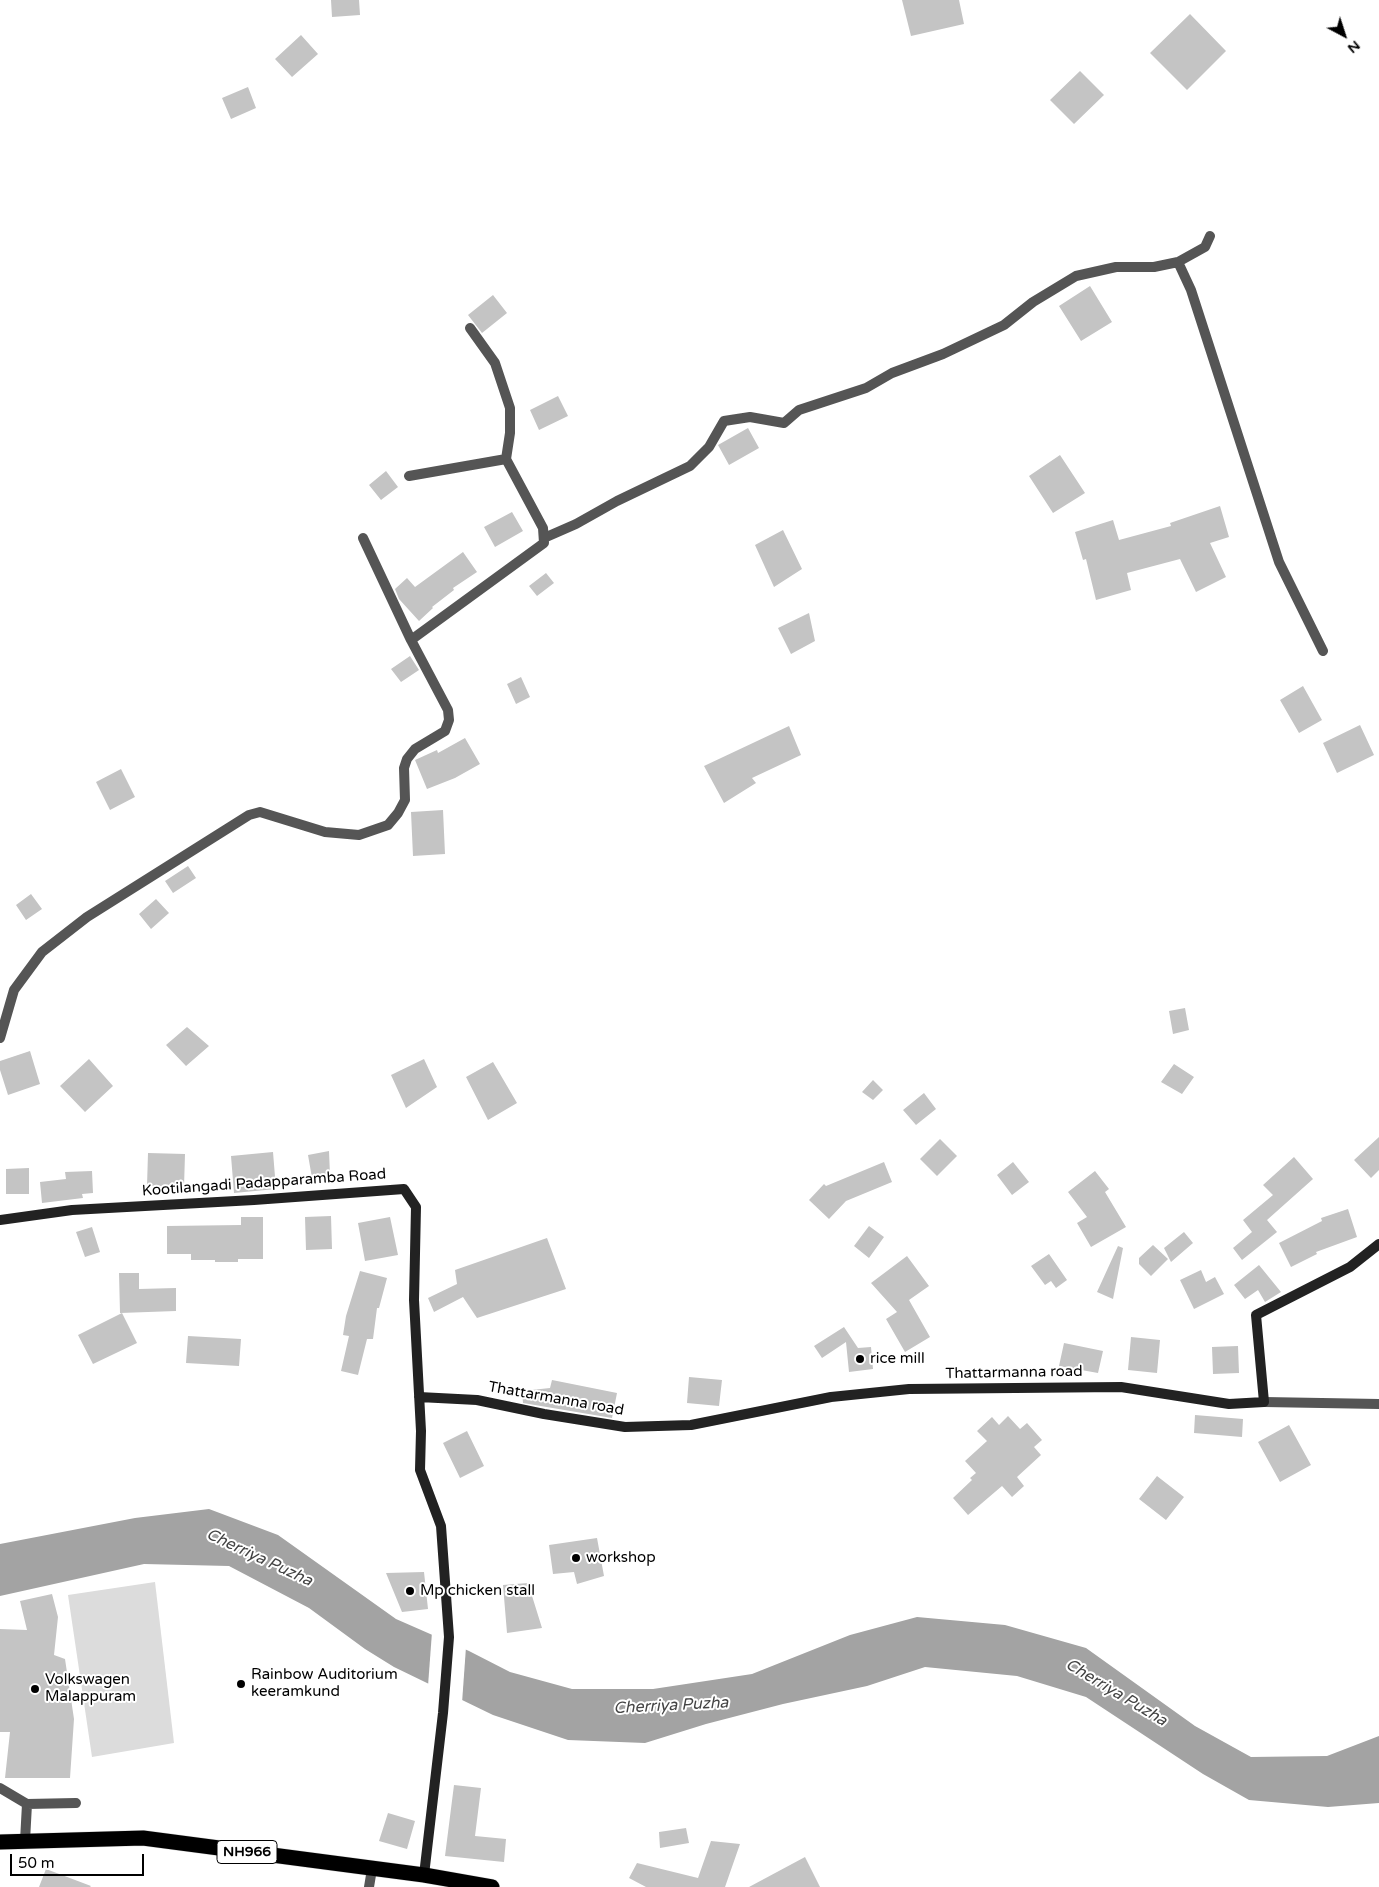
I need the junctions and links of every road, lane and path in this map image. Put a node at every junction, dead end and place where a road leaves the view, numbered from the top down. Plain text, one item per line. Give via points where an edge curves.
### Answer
1 (1210, 236) dead end
2 (1178, 262) junction
3 (470, 328) dead end
4 (506, 459) junction
5 (409, 476) dead end
6 (363, 538) dead end
7 (544, 538) junction
8 (411, 640) junction
9 (1322, 651) dead end
10 (0, 1038) edge
11 (0, 1220) edge
12 (1379, 1244) edge
13 (419, 1397) junction
14 (1264, 1402) junction
15 (1379, 1404) edge
16 (0, 1788) edge
17 (76, 1802) dead end
18 (27, 1804) junction
19 (26, 1841) junction
20 (0, 1842) edge
21 (372, 1869) junction
22 (424, 1875) junction
23 (369, 1887) edge
24 (492, 1887) edge

1 - 2 street via 1205,247
2 - 7 street via 1154,267 1116,267 1076,276 1033,302 1004,325 892,373 866,388 799,410 784,423 750,417 724,421 709,447 690,466
2 - 9 street via 1191,290 1280,562
3 - 4 street via 495,363 510,408
4 - 5 street
4 - 7 street via 543,528
6 - 8 street
7 - 8 street via 544,543
8 - 10 street via 448,710 450,720 445,731 415,749 407,759 404,768 405,800 388,825 360,835 325,832 260,812 249,815 87,917 42,952 14,990
11 - 13 main road, Kootilangadi Padapparamba Road via 72,1210 404,1189 416,1207 414,1300
12 - 14 main road via 1350,1267 1256,1315
13 - 14 main road, Thattarmanna road via 477,1400 625,1428 691,1425 832,1397 909,1389 1121,1387 1229,1404
13 - 22 main road, Kootilangadi Padapparamba Road via 420,1470 441,1526 449,1637
14 - 15 street
16 - 18 street
17 - 18 street
18 - 19 street
19 - 20 highway, NH966
19 - 21 highway, NH966 via 143,1838
21 - 22 highway, NH966
21 - 23 street
22 - 24 highway, NH966

